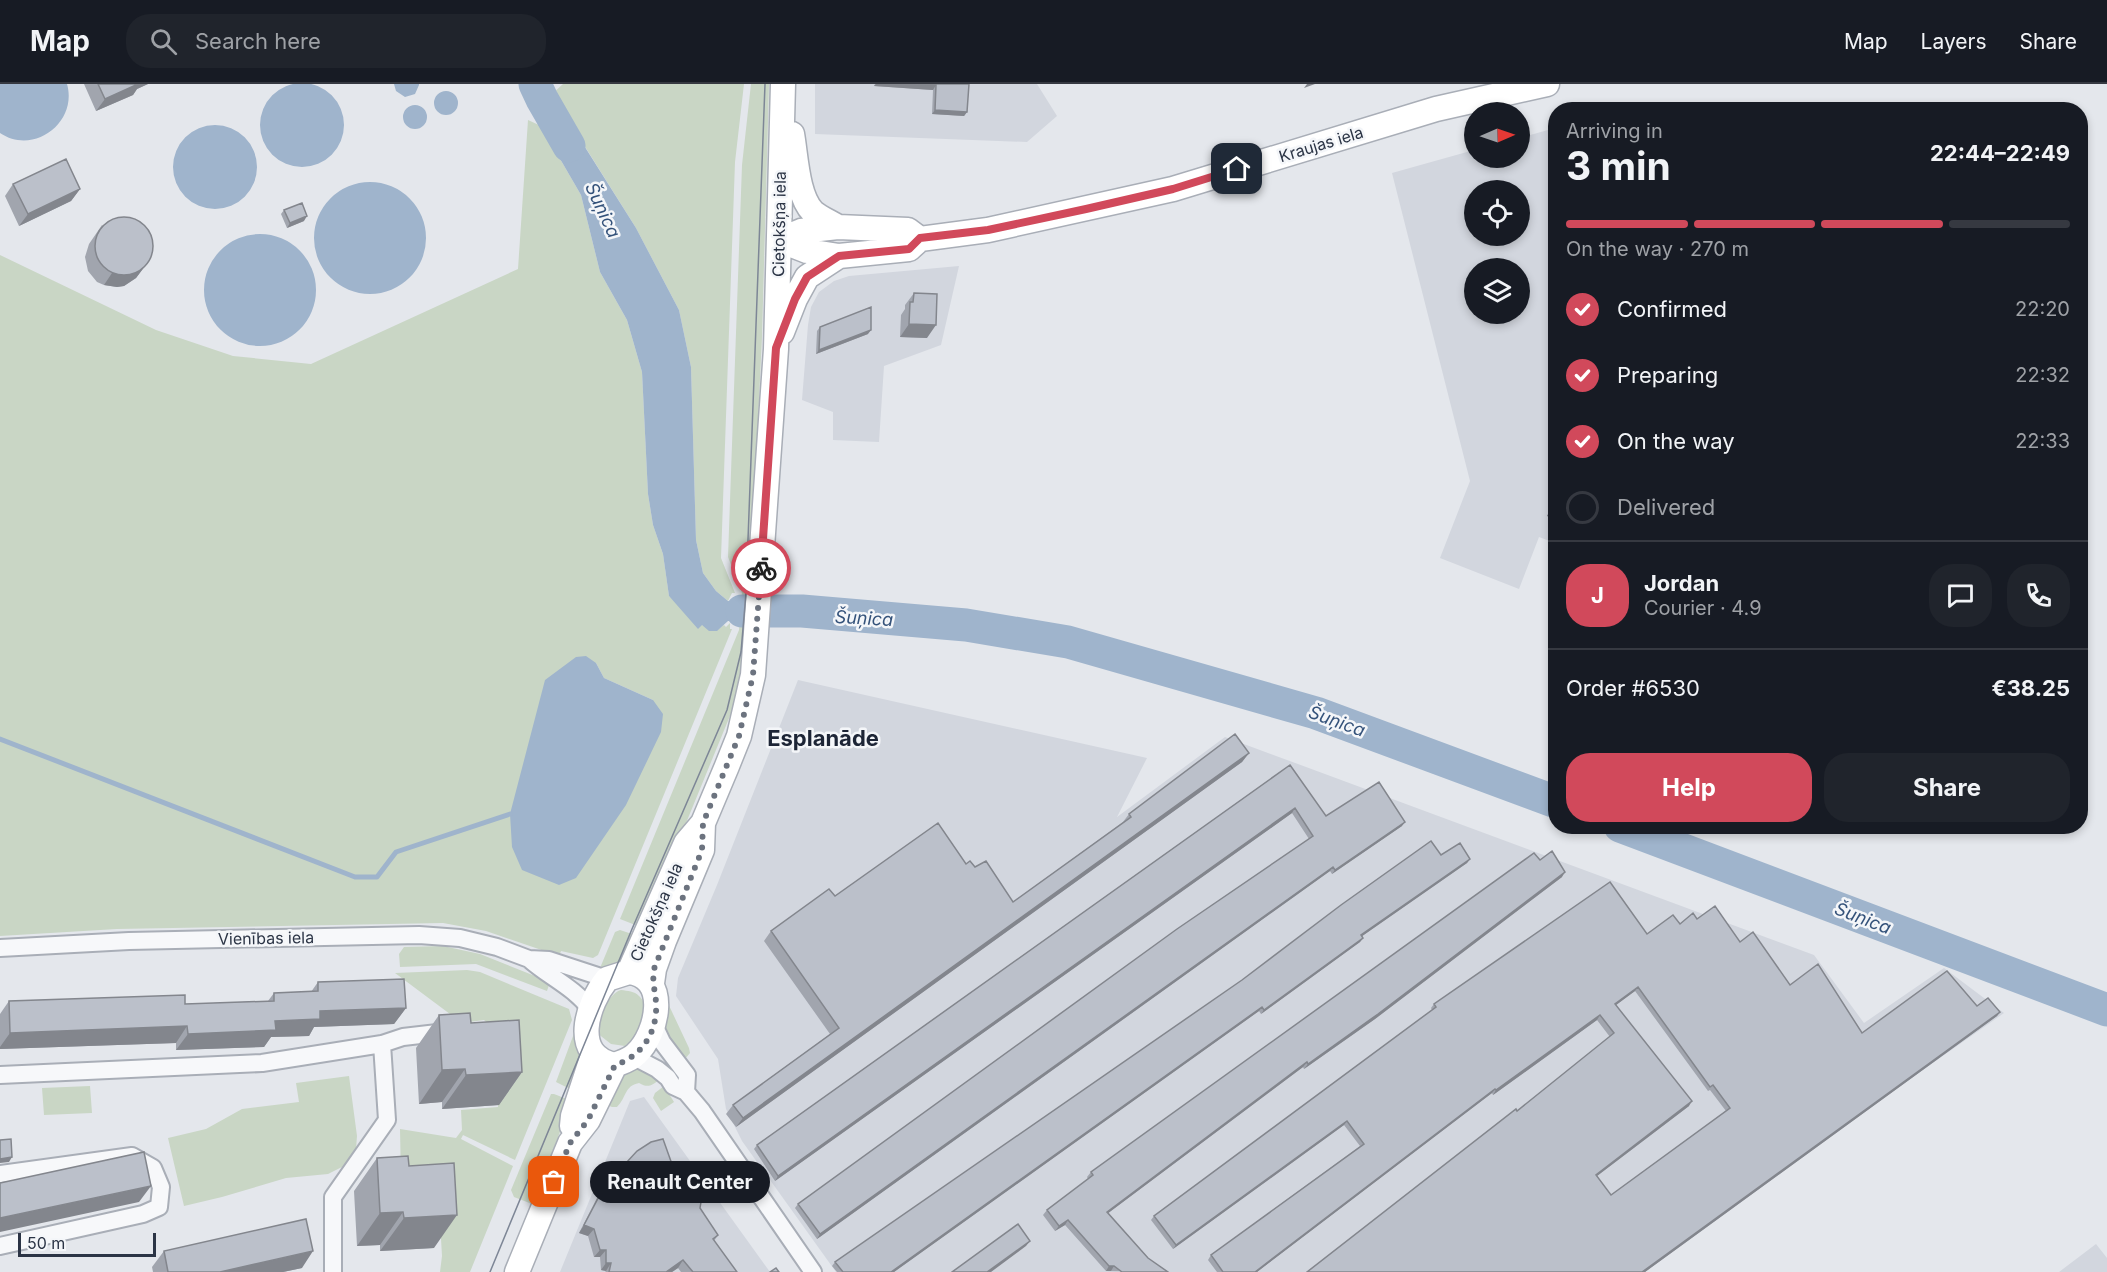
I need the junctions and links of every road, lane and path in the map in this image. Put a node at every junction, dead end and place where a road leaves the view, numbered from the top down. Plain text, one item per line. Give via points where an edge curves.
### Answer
1 (783, 84) edge
2 (1547, 84) edge
3 (838, 227) junction
4 (920, 238) junction
5 (779, 240) junction
6 (839, 256) junction
7 (776, 348) junction
8 (703, 823) junction
9 (0, 948) edge
10 (529, 959) junction
11 (618, 975) junction
12 (652, 983) junction
13 (590, 1009) junction
14 (654, 1025) junction
15 (462, 1030) edge
16 (382, 1044) junction
17 (614, 1059) junction
18 (0, 1075) edge
19 (686, 1092) junction
20 (0, 1174) edge
21 (0, 1246) edge
22 (333, 1272) edge
23 (518, 1272) edge
24 (813, 1272) edge

1 - 3 street via 803,196 815,214
1 - 5 street, Cietokšņa iela
2 - 4 street, Kraujas iela via 1436,109 1173,189 988,230
3 - 4 street, Kraujas iela via 908,230
3 - 5 street, Kraujas iela via 801,231
4 - 6 street, Kraujas iela via 909,249
5 - 6 street, Kraujas iela via 807,251
5 - 7 street, Cietokšņa iela
6 - 7 street via 807,277
7 - 8 street, Cietokšņa iela via 753,675 739,736
8 - 11 street, Cietokšņa iela via 686,843
8 - 12 street, Cietokšņa iela via 702,850 664,941
9 - 10 street, Vienības iela via 419,935 460,938
10 - 11 street, Vienības iela
10 - 13 street, Vienības iela via 581,996
11 - 12 street via 638,973
11 - 13 street via 599,989
12 - 14 street
13 - 17 street via 589,1047
14 - 17 street via 646,1043
14 - 19 street via 687,1075
15 - 16 street via 403,1037
16 - 18 street via 262,1063
16 - 22 street via 387,1120 333,1197
17 - 19 street via 657,1069 673,1086
17 - 23 street via 588,1120 570,1143
19 - 24 street via 726,1143
20 - 21 street via 132,1156 153,1168 161,1187 159,1207 143,1214

